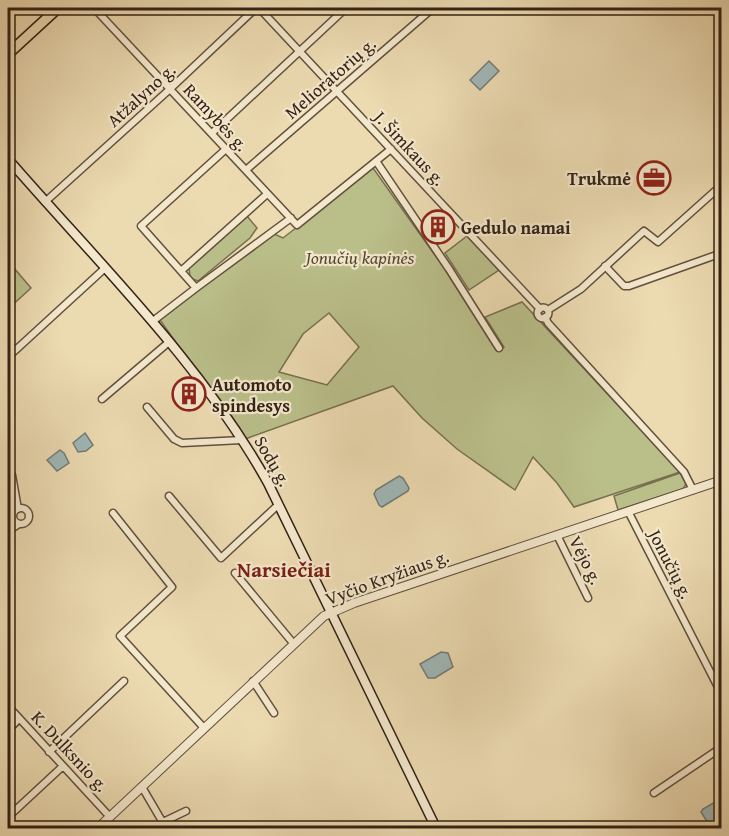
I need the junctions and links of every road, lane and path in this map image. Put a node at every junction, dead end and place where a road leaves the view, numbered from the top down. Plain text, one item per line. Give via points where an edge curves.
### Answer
1 (58, 8) edge
2 (94, 8) edge
3 (257, 8) edge
4 (346, 8) edge
5 (433, 8) edge
6 (298, 50) junction
7 (8, 54) edge
8 (170, 89) junction
9 (337, 91) junction
10 (212, 133) junction
11 (226, 149) junction
12 (391, 149) junction
13 (8, 159) edge
14 (376, 161) junction
15 (246, 170) junction
16 (715, 191) dead end
17 (267, 194) junction
18 (45, 202) junction
19 (291, 218) junction
20 (722, 253) edge
21 (605, 266) junction
22 (104, 269) junction
23 (181, 271) junction
24 (196, 288) junction
25 (547, 314) junction
26 (153, 321) junction
27 (169, 342) junction
28 (499, 348) dead end
29 (8, 357) edge
30 (102, 399) dead end
31 (147, 407) dead end
32 (242, 440) junction
33 (8, 470) edge
34 (722, 480) edge
35 (693, 490) junction
36 (170, 496) dead end
37 (278, 505) junction
38 (18, 509) junction
39 (628, 511) junction
40 (113, 513) dead end
41 (13, 517) junction
42 (19, 524) junction
43 (8, 529) edge
44 (557, 535) junction
45 (235, 573) dead end
46 (588, 598) dead end
47 (330, 613) junction
48 (293, 643) junction
49 (124, 681) dead end
50 (253, 681) junction
51 (722, 695) edge
52 (8, 706) edge
53 (274, 713) dead end
54 (20, 719) junction
55 (204, 728) junction
56 (8, 730) edge
57 (722, 747) edge
58 (50, 752) junction
59 (63, 766) junction
60 (142, 786) junction
61 (654, 793) dead end
62 (186, 811) dead end
63 (8, 817) edge
64 (110, 817) junction
65 (165, 825) edge
66 (98, 828) edge
67 (436, 828) edge

1 - 7 main road
2 - 8 street, Ramybės g.
3 - 6 street, J. Šimkaus g.
3 - 8 street, Atžalyno g.
4 - 6 street
5 - 9 street, Melioratorių g.
6 - 9 street, J. Šimkaus g.
6 - 10 street
8 - 10 street, Ramybės g.
8 - 18 street, Atžalyno g.
9 - 12 street, J. Šimkaus g.
9 - 15 street, Melioratorių g.
10 - 11 street, Ramybės g.
11 - 15 street, Ramybės g.
11 - 23 street via 141,226
12 - 14 street
12 - 25 street, J. Šimkaus g.
13 - 18 main road, Sodų g.
14 - 19 street, Ramybės g. via 297,225
14 - 28 street
15 - 17 street, Ramybės g.
16 - 21 street via 658,242 644,231
17 - 19 street, Ramybės g.
17 - 23 street
18 - 22 main road, Sodų g.
19 - 24 street
20 - 21 street via 629,286 624,286
21 - 25 street
22 - 26 main road, Sodų g.
22 - 29 street
23 - 24 street
24 - 26 street
25 - 35 street via 548,323 672,458
26 - 27 main road, Sodų g.
27 - 30 street
27 - 32 main road, Sodų g.
31 - 32 street via 182,443
32 - 37 main road, Sodų g.
33 - 38 street
34 - 35 street, Vyčio Kryžiaus g.
35 - 39 street, Vyčio Kryžiaus g.
36 - 37 street via 221,558
37 - 47 main road, Sodų g.
38 - 41 street
38 - 42 street via 25,509 28,515 26,522
39 - 44 street, Vyčio Kryžiaus g.
39 - 51 street, Jonučių g.
40 - 55 street via 171,587 120,636
41 - 42 street
41 - 43 street
42 - 43 street
44 - 46 street, Vėjo g.
44 - 47 street, Vyčio Kryžiaus g.
45 - 48 street
47 - 48 street, Vyčio Kryžiaus g.
47 - 67 main road, Sodų g.
48 - 50 street, Vyčio Kryžiaus g.
49 - 58 street
50 - 53 street
50 - 55 street, Vyčio Kryžiaus g.
52 - 54 street, K. Dulksnio g.
54 - 56 street
54 - 58 street, K. Dulksnio g.
55 - 60 street, Vyčio Kryžiaus g.
57 - 61 street
58 - 59 street, K. Dulksnio g.
59 - 63 street
59 - 64 street, K. Dulksnio g.
60 - 64 street, Vyčio Kryžiaus g.
60 - 65 street
62 - 65 street
64 - 66 street, Vyčio Kryžiaus g.

